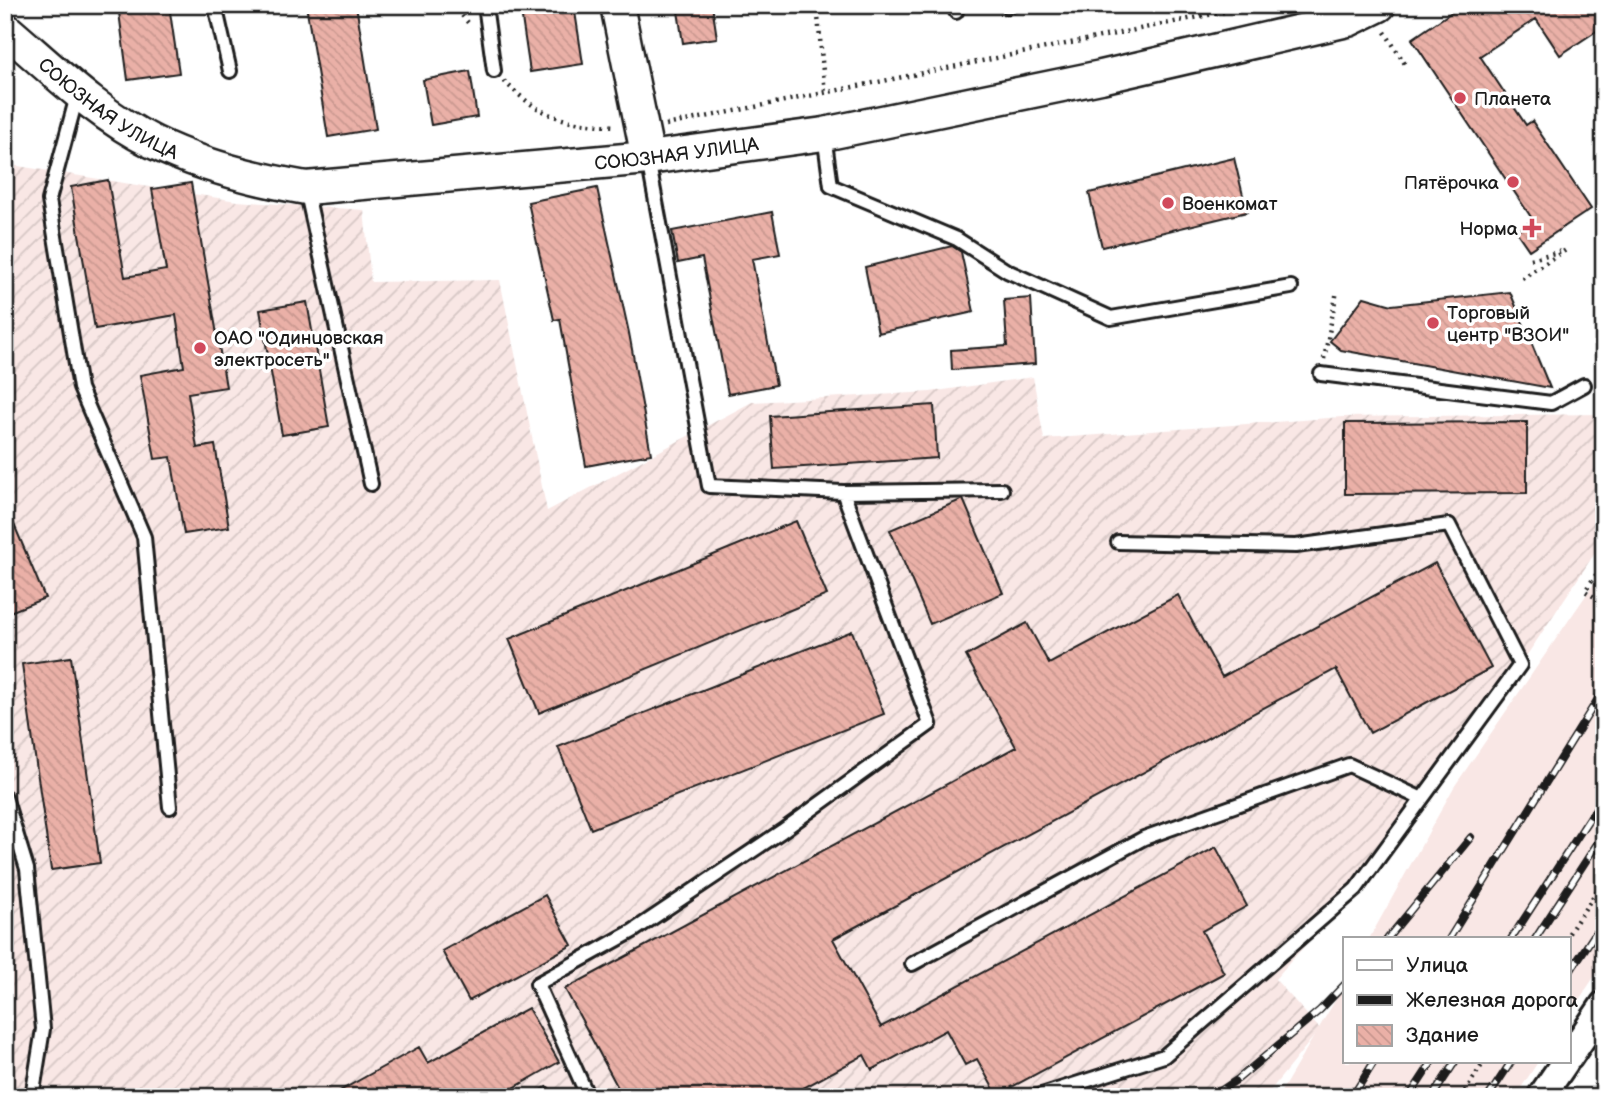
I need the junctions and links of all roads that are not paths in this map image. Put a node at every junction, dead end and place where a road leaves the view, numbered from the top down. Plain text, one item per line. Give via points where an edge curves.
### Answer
1 (215, 5) edge
2 (485, 5) edge
3 (617, 5) edge
4 (1012, 5) edge
5 (1007, 6) edge
6 (1375, 12) edge
7 (5, 29) edge
8 (230, 71) dead end
9 (494, 71) road end
10 (79, 92) junction
11 (824, 134) junction
12 (648, 158) junction
13 (306, 188) junction
14 (1291, 287) dead end
15 (1321, 374) road end
16 (1584, 385) dead end
17 (371, 484) dead end
18 (1002, 490) dead end
19 (843, 492) junction
20 (1118, 542) dead end
21 (5, 797) edge
22 (1422, 799) junction
23 (170, 807) dead end
24 (912, 964) dead end
25 (1604, 1005) edge
26 (1570, 1055) edge
27 (1564, 1064) edge
28 (32, 1097) edge
29 (588, 1097) edge
30 (1035, 1097) edge
31 (1541, 1097) edge

1 - 8 lane
2 - 9 lane
3 - 12 street
4 - 5 lane
6 - 11 street, СОЮЗНАЯ УЛИЦА via 1101,77
7 - 10 street, СОЮЗНАЯ УЛИЦА
10 - 13 street, СОЮЗНАЯ УЛИЦА via 152,142 212,167
10 - 23 lane via 49,200 80,388 144,537
11 - 12 street, СОЮЗНАЯ УЛИЦА
11 - 14 lane via 831,186 957,239 1007,271 1111,318
12 - 13 street, СОЮЗНАЯ УЛИЦА
12 - 19 lane via 709,486
13 - 17 lane
15 - 16 lane via 1551,403
18 - 19 lane
19 - 29 lane via 930,724 633,931 537,984
20 - 22 lane via 1296,546 1448,525 1520,665
21 - 28 lane via 27,869 43,1029
22 - 24 lane via 1349,765 1144,838
22 - 30 lane via 1356,889 1164,1056
25 - 26 street
27 - 31 street

